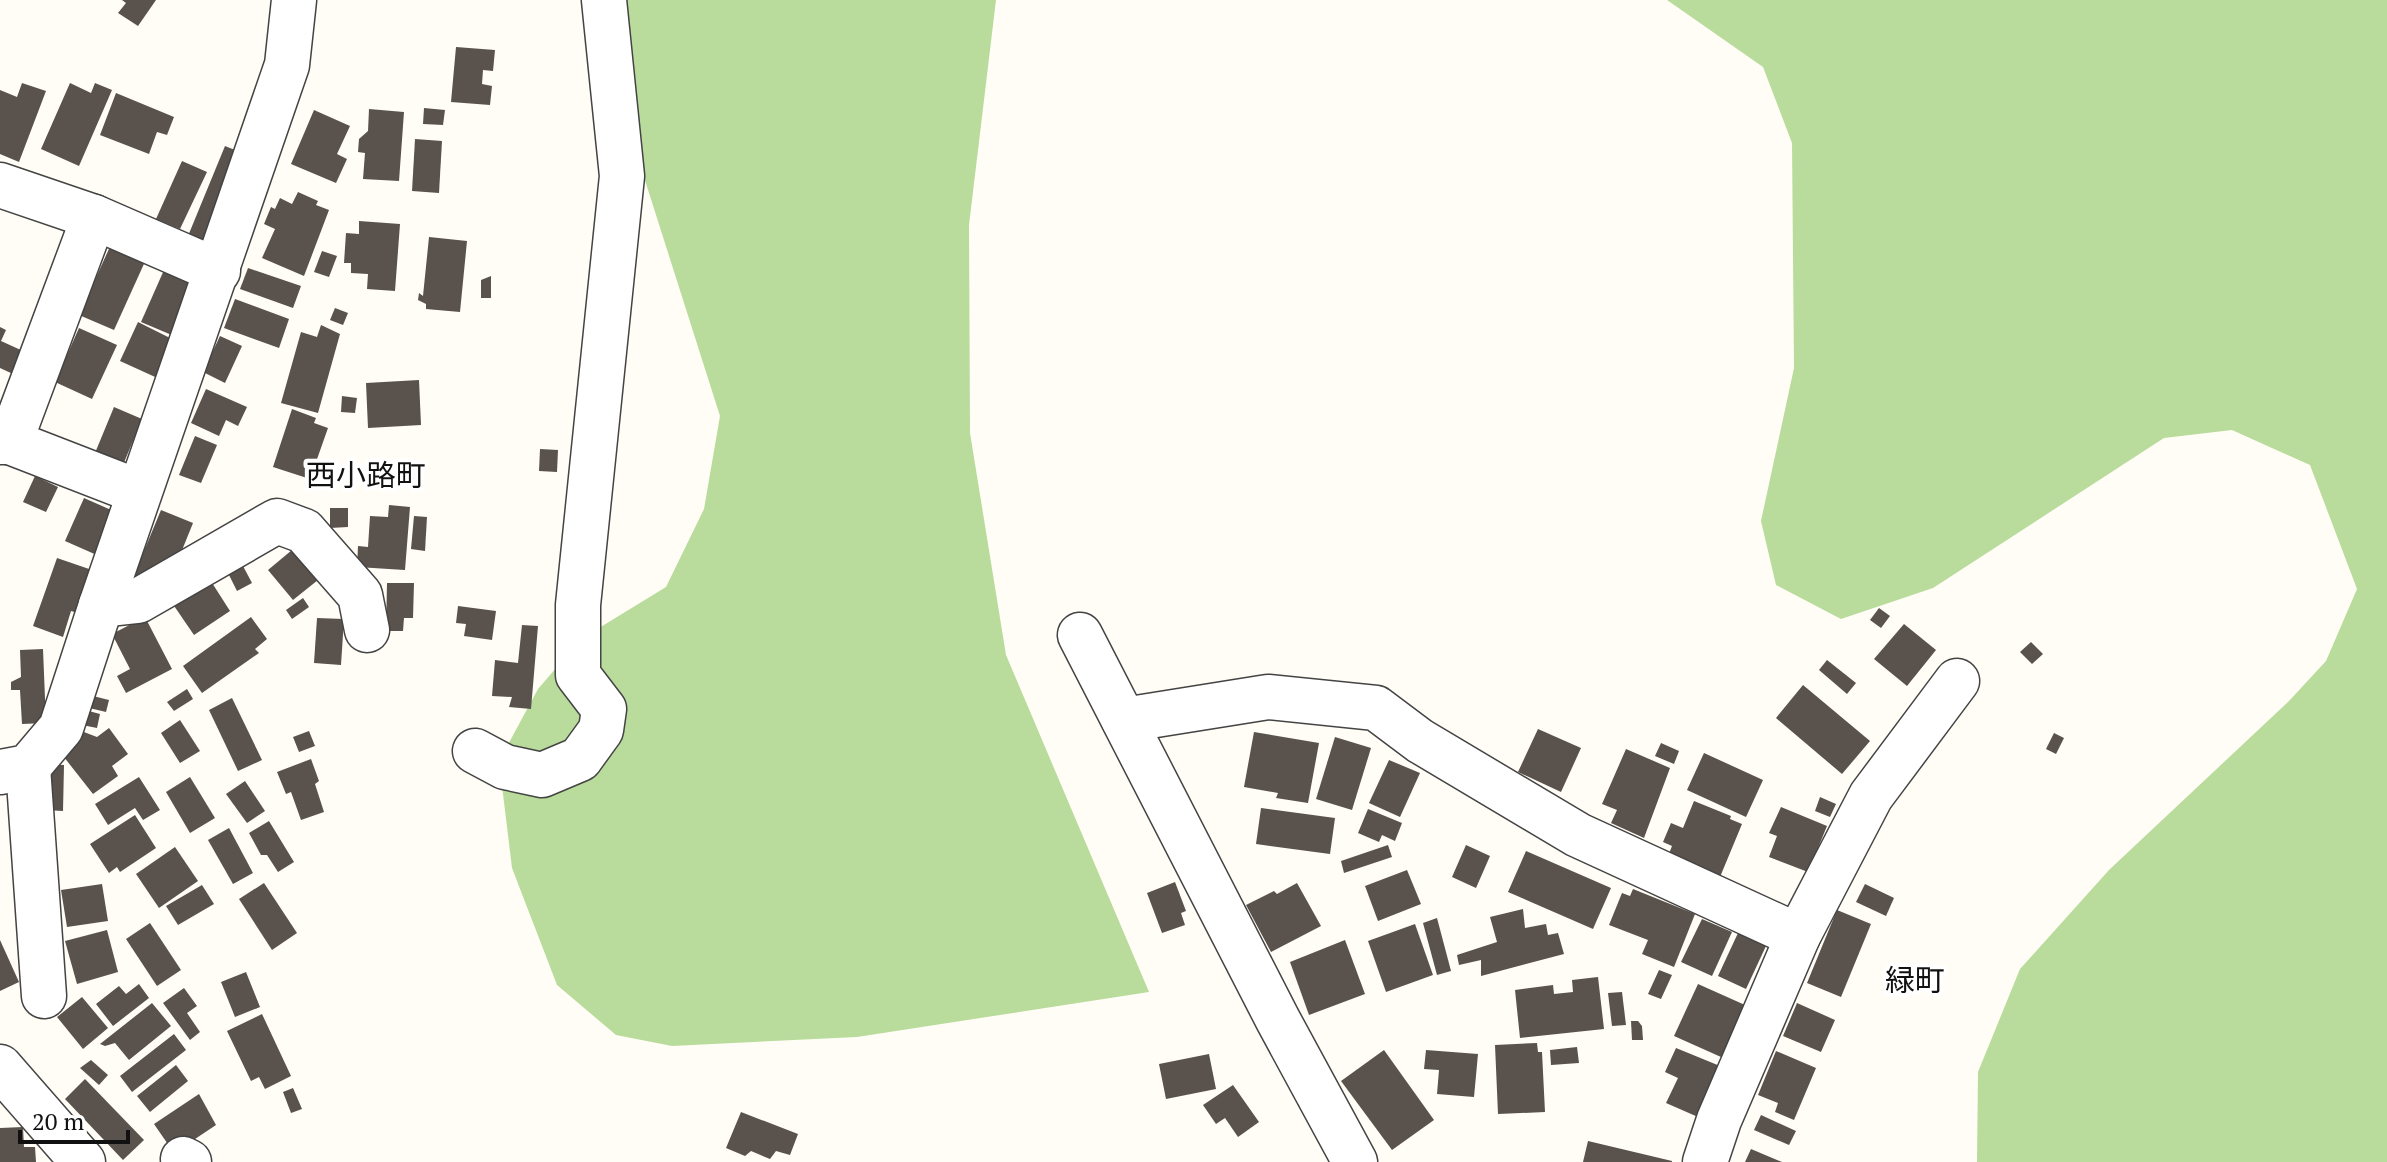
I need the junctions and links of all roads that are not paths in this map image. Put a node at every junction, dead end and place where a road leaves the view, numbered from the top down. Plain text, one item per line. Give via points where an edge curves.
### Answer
1 (294, 0) edge
2 (604, 0) edge
3 (0, 185) edge
4 (94, 217) junction
5 (218, 271) junction
6 (5, 442) edge
7 (139, 492) junction
8 (101, 605) junction
9 (367, 630) dead end
10 (1080, 635) dead end
11 (1957, 681) dead end
12 (1124, 720) junction
13 (475, 751) dead end
14 (14, 770) edge
15 (1798, 936) junction
16 (44, 996) dead end
17 (0, 1067) edge
18 (83, 1162) edge
19 (1355, 1162) edge
20 (1705, 1162) edge

1 - 5 street via 287,65
2 - 13 street via 622,176 578,605 578,675 604,709 601,730 580,759 542,775 505,767
3 - 4 street
4 - 5 street
4 - 6 street
5 - 7 street
6 - 7 street
7 - 8 street
8 - 9 street via 138,601 277,521 304,531 360,595
8 - 14 street via 61,728
10 - 12 street
11 - 15 street via 1871,796
12 - 15 street via 1268,697 1376,708 1420,741 1578,835
12 - 19 street
14 - 16 street
15 - 20 street
17 - 18 street

